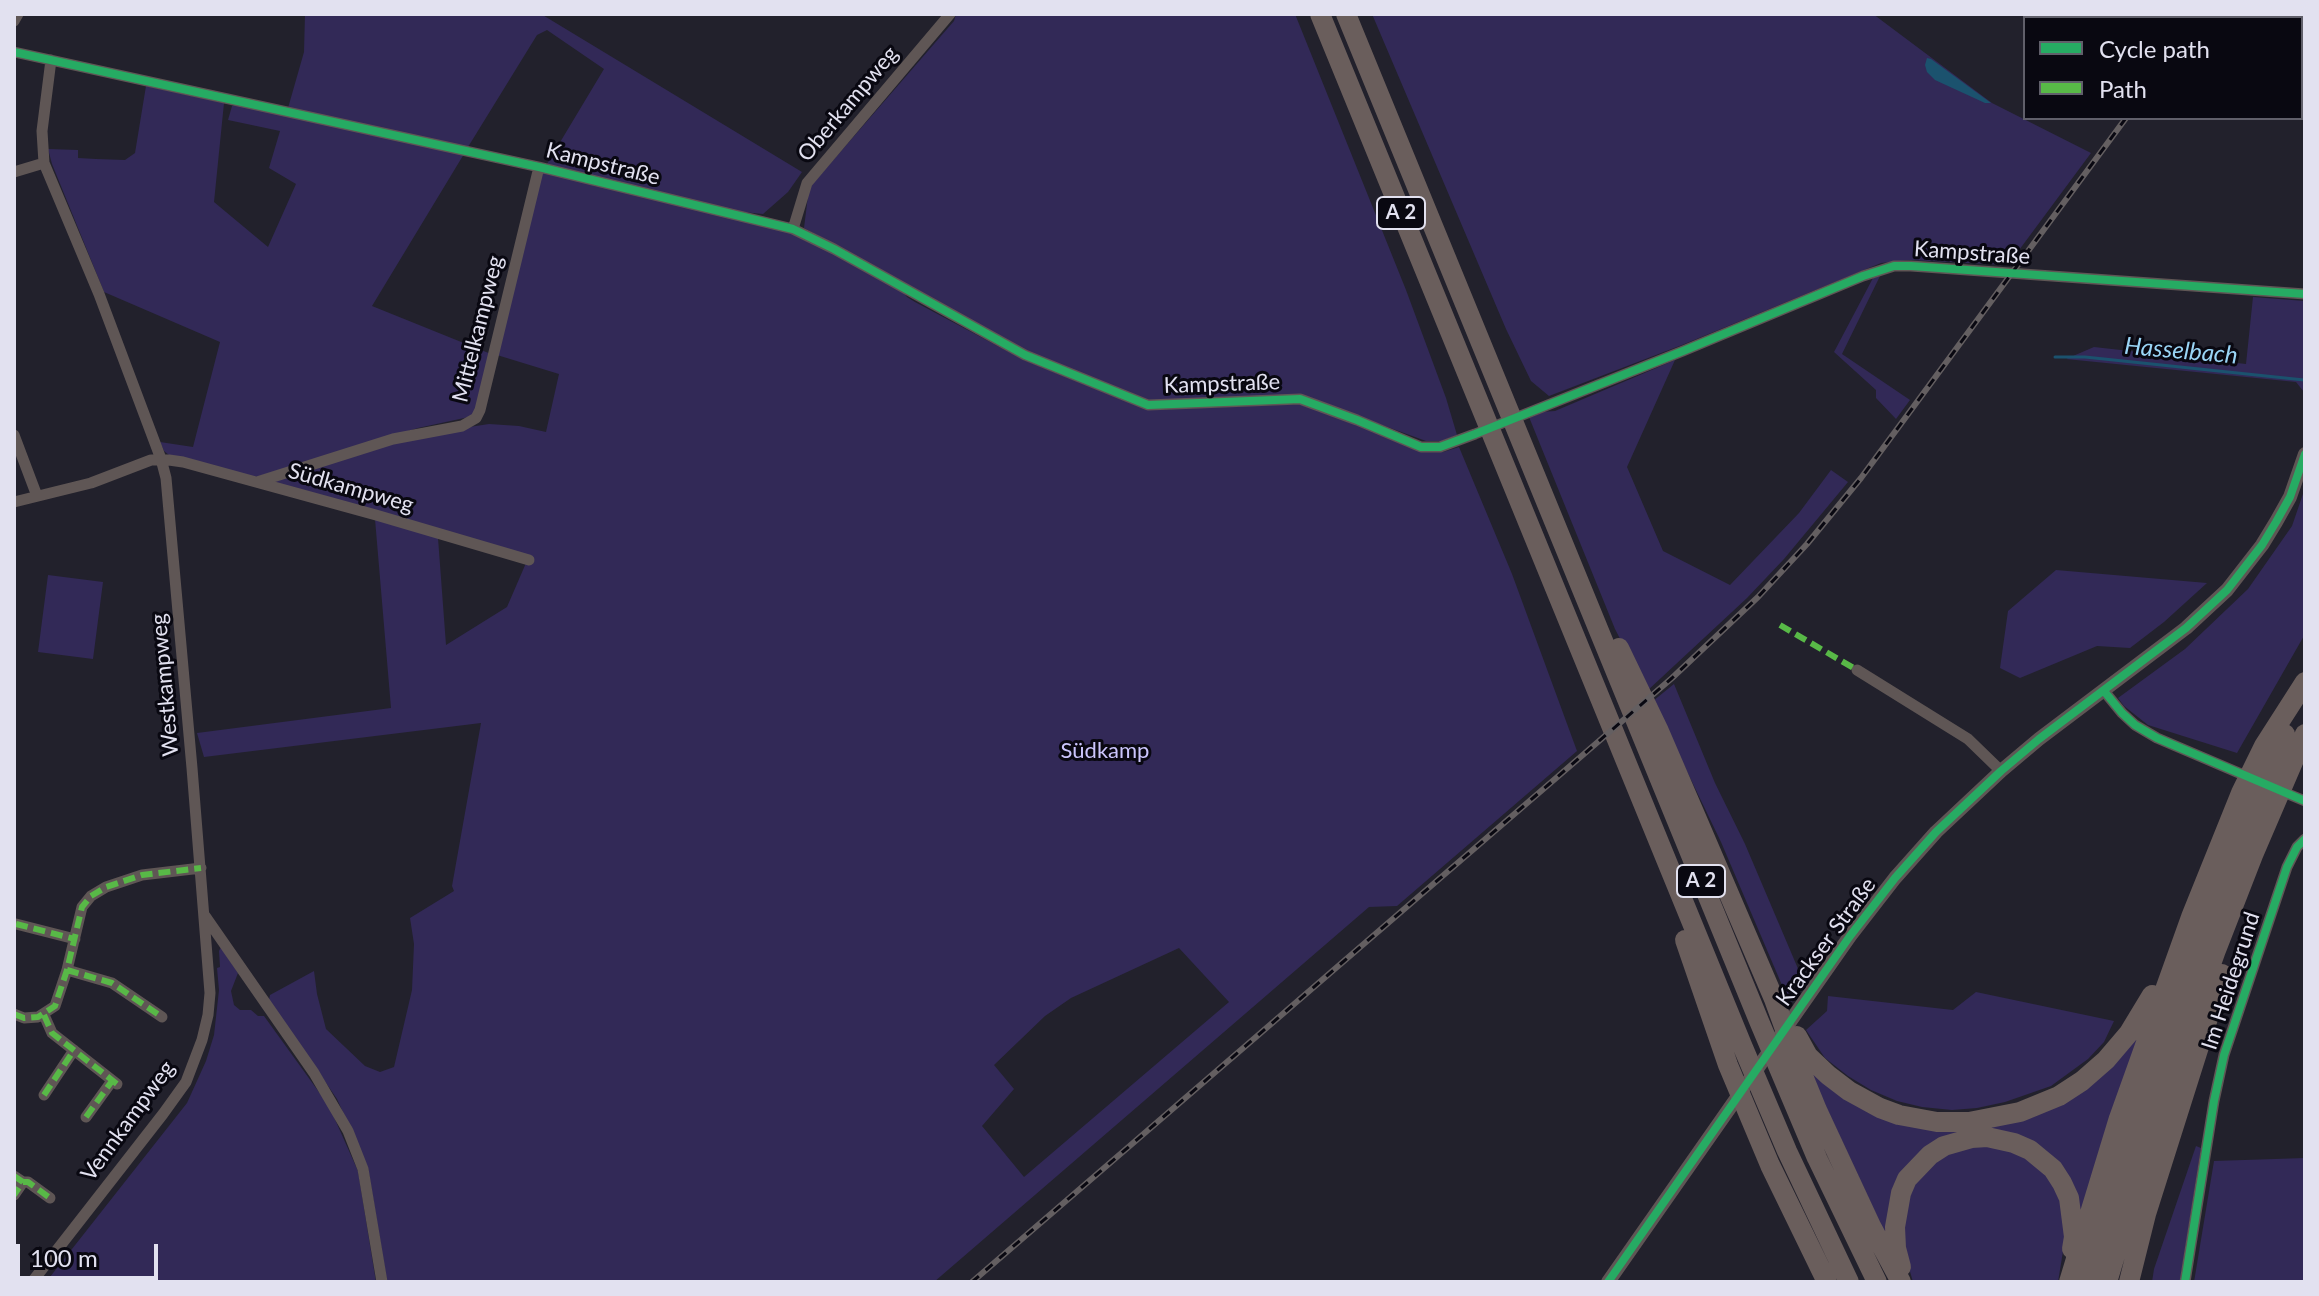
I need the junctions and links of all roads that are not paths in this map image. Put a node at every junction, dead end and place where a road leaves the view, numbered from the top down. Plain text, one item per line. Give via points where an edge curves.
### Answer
1 (18, 14) edge
2 (950, 14) edge
3 (1320, 14) edge
4 (1346, 14) edge
5 (14, 21) edge
6 (14, 52) edge
7 (51, 60) junction
8 (44, 163) junction
9 (539, 167) junction
10 (14, 172) edge
11 (793, 229) junction
12 (2305, 294) edge
13 (14, 435) edge
14 (2305, 454) edge
15 (161, 459) junction
16 (257, 482) junction
17 (37, 496) junction
18 (14, 502) edge
19 (529, 560) dead end
20 (1857, 670) dead end
21 (2305, 682) edge
22 (2305, 690) edge
23 (2104, 691) junction
24 (2305, 734) edge
25 (1651, 735) junction
26 (2001, 771) junction
27 (2283, 784) junction
28 (2305, 801) edge
29 (1647, 815) junction
30 (2305, 839) edge
31 (201, 868) junction
32 (205, 916) junction
33 (2191, 917) junction
34 (16, 924) dead end
35 (75, 939) junction
36 (67, 970) junction
37 (14, 1014) edge
38 (44, 1015) junction
39 (162, 1017) dead end
40 (1797, 1048) junction
41 (74, 1050) junction
42 (44, 1095) dead end
43 (86, 1117) dead end
44 (1770, 1165) junction
45 (18, 1179) edge
46 (14, 1195) edge
47 (50, 1198) dead end
48 (32, 1282) edge
49 (382, 1282) edge
50 (1608, 1282) edge
51 (1816, 1282) edge
52 (1827, 1282) edge
53 (1849, 1282) edge
54 (1877, 1282) edge
55 (1904, 1282) edge
56 (2068, 1282) edge
57 (2087, 1282) edge
58 (2107, 1282) edge
59 (2127, 1282) edge
60 (2185, 1282) edge

1 - 5 street
2 - 11 street, Oberkampweg via 807,183
3 - 29 highway, A 2
4 - 25 highway, A 2 via 1571,562
6 - 7 street, Kampstraße
7 - 8 street, Westkampweg via 42,131
7 - 9 street, Kampstraße
8 - 10 street
8 - 15 street, Westkampweg
9 - 11 street, Kampstraße
9 - 16 street, Mittelkampweg via 476,418
11 - 12 street, Kampstraße via 1025,355 1148,405 1300,399 1421,447 1440,447 1475,434 1894,266
13 - 17 street
14 - 23 street, Krackser Straße via 2276,522 2227,590
15 - 16 street, Südkampweg
15 - 17 street
15 - 31 street, Westkampweg
16 - 19 street, Südkampweg
17 - 18 street
20 - 26 street via 1968,739
21 - 33 highway via 2241,793
22 - 57 highway via 2187,975
23 - 26 street, Krackser Straße
23 - 28 street via 2135,725 2157,738
24 - 27 highway
25 - 40 highway
25 - 54 highway, A 2 via 1781,1075
26 - 50 street, Krackser Straße via 1936,832 1850,936
27 - 58 highway via 2216,950 2154,1126
27 - 59 highway
29 - 44 highway via 1646,838
29 - 53 highway, A 2 via 1792,1163
30 - 60 street, Im Heidegrund via 2287,867 2224,1055
31 - 32 street, Westkampweg
31 - 35 street via 148,874 96,892 82,907
32 - 48 street, Vennkampweg via 208,1015 186,1082
32 - 49 street via 348,1131 363,1169
33 - 40 highway via 2148,1004 2106,1060 2059,1096 2020,1112 1953,1123 1899,1115 1849,1091
33 - 56 highway via 2119,1118
34 - 35 street
35 - 36 street
36 - 38 street via 58,1000
36 - 39 street via 112,983
37 - 38 street
38 - 41 street via 52,1033
40 - 55 highway via 1871,1226
41 - 42 street
41 - 43 street via 114,1082
44 - 51 highway
44 - 52 highway
45 - 46 street
45 - 47 street
55 - 56 highway via 1895,1227 1907,1179 1944,1146 1987,1137 2030,1150 2062,1183 2074,1237

